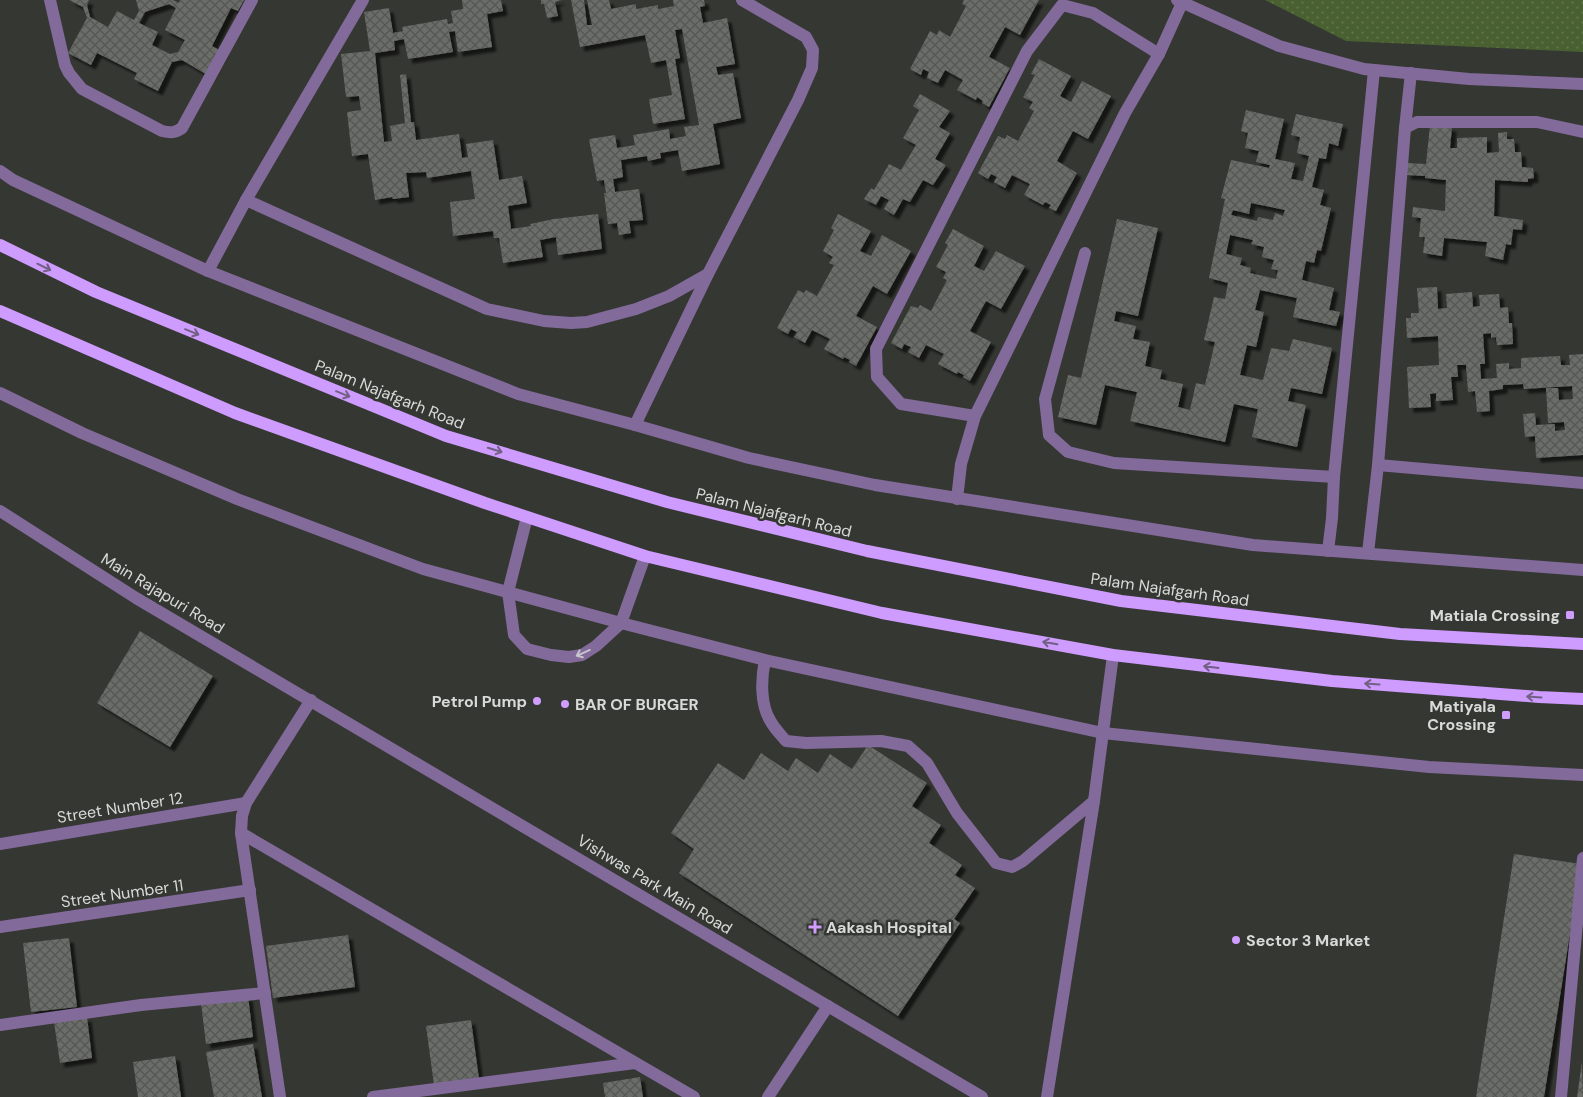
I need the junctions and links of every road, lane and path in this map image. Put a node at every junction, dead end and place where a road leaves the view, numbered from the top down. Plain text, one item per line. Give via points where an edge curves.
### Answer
1 (50, 0) edge
2 (252, 0) edge
3 (364, 0) edge
4 (742, 0) edge
5 (1179, 1) edge
6 (1159, 54) junction
7 (1374, 70) junction
8 (1411, 73) junction
9 (1583, 84) edge
10 (1405, 128) junction
11 (1583, 132) edge
12 (0, 171) edge
13 (246, 200) junction
14 (0, 245) edge
15 (1085, 253) dead end
16 (208, 271) junction
17 (708, 274) junction
18 (0, 311) edge
19 (0, 393) edge
20 (975, 416) junction
21 (635, 424) junction
22 (1378, 465) junction
23 (1334, 477) junction
24 (1583, 483) edge
25 (956, 499) junction
26 (0, 511) edge
27 (527, 517) junction
28 (1328, 550) junction
29 (1368, 553) junction
30 (645, 556) junction
31 (1583, 570) edge
32 (508, 592) junction
33 (621, 623) junction
34 (1583, 644) edge
35 (1113, 655) junction
36 (765, 660) junction
37 (1583, 699) edge
38 (311, 700) junction
39 (1104, 733) junction
40 (1583, 774) edge
41 (1094, 802) junction
42 (246, 803) junction
43 (241, 833) junction
44 (0, 844) edge
45 (1583, 858) edge
46 (250, 890) junction
47 (0, 927) edge
48 (265, 993) junction
49 (828, 1006) junction
50 (0, 1025) edge
51 (635, 1062) junction
52 (280, 1097) edge
53 (373, 1097) edge
54 (694, 1097) edge
55 (768, 1097) edge
56 (982, 1097) edge
57 (1047, 1097) edge
58 (1561, 1097) edge

1 - 2 street via 65,65 82,89 170,133 182,128
3 - 13 street
4 - 17 street via 806,36 813,50 812,68
5 - 6 street
5 - 7 street via 1279,46
6 - 20 street via 1125,113
6 - 20 street via 1093,13 1062,5 1022,60 876,349 877,377 901,404
7 - 8 street
7 - 23 street
8 - 9 street
8 - 10 street
10 - 11 street via 1417,122 1537,122
10 - 22 street
12 - 16 street
13 - 16 street
13 - 17 street via 487,308 544,321 587,322 636,309 669,296
14 -> 34 main road, Palam Najafgarh Road via 96,292 446,436 667,502 867,551 1121,600 1400,634
15 - 23 street via 1045,399 1049,435 1055,441 1068,452 1114,463
16 - 21 street via 518,394
17 - 21 street
18 - 27 main road via 234,413
19 - 32 street via 237,499 423,569
20 - 25 street via 961,464
21 - 25 street via 749,458
22 - 24 street
22 - 29 street
23 - 28 street
25 - 28 street via 1253,545
26 - 38 street, Main Rajapuri Road via 136,598
27 - 30 main road
27 - 32 street
28 - 29 street
29 - 31 street
30 - 33 street
35 -> 30 main road via 882,613
32 - 33 street
33 -> 32 street via 582,655 569,657 527,649 514,635
33 - 36 street
37 -> 35 main road via 1332,681
35 - 39 street
36 - 39 street
36 - 41 street via 763,699 770,721 786,741 881,741 908,746 927,763 957,813 996,863 1012,867 1024,861
38 - 42 street
38 - 49 street, Vishwas Park Main Road
39 - 40 street via 1429,767
39 - 41 street
41 - 57 street
42 - 43 street
42 - 44 street, Street Number 12
43 - 46 street
43 - 51 street
45 - 58 street
46 - 47 street, Street Number 11
46 - 48 street
48 - 50 street via 141,1005
48 - 52 street
49 - 55 street
49 - 56 street, Vishwas Park Main Road
51 - 53 street
51 - 54 street

